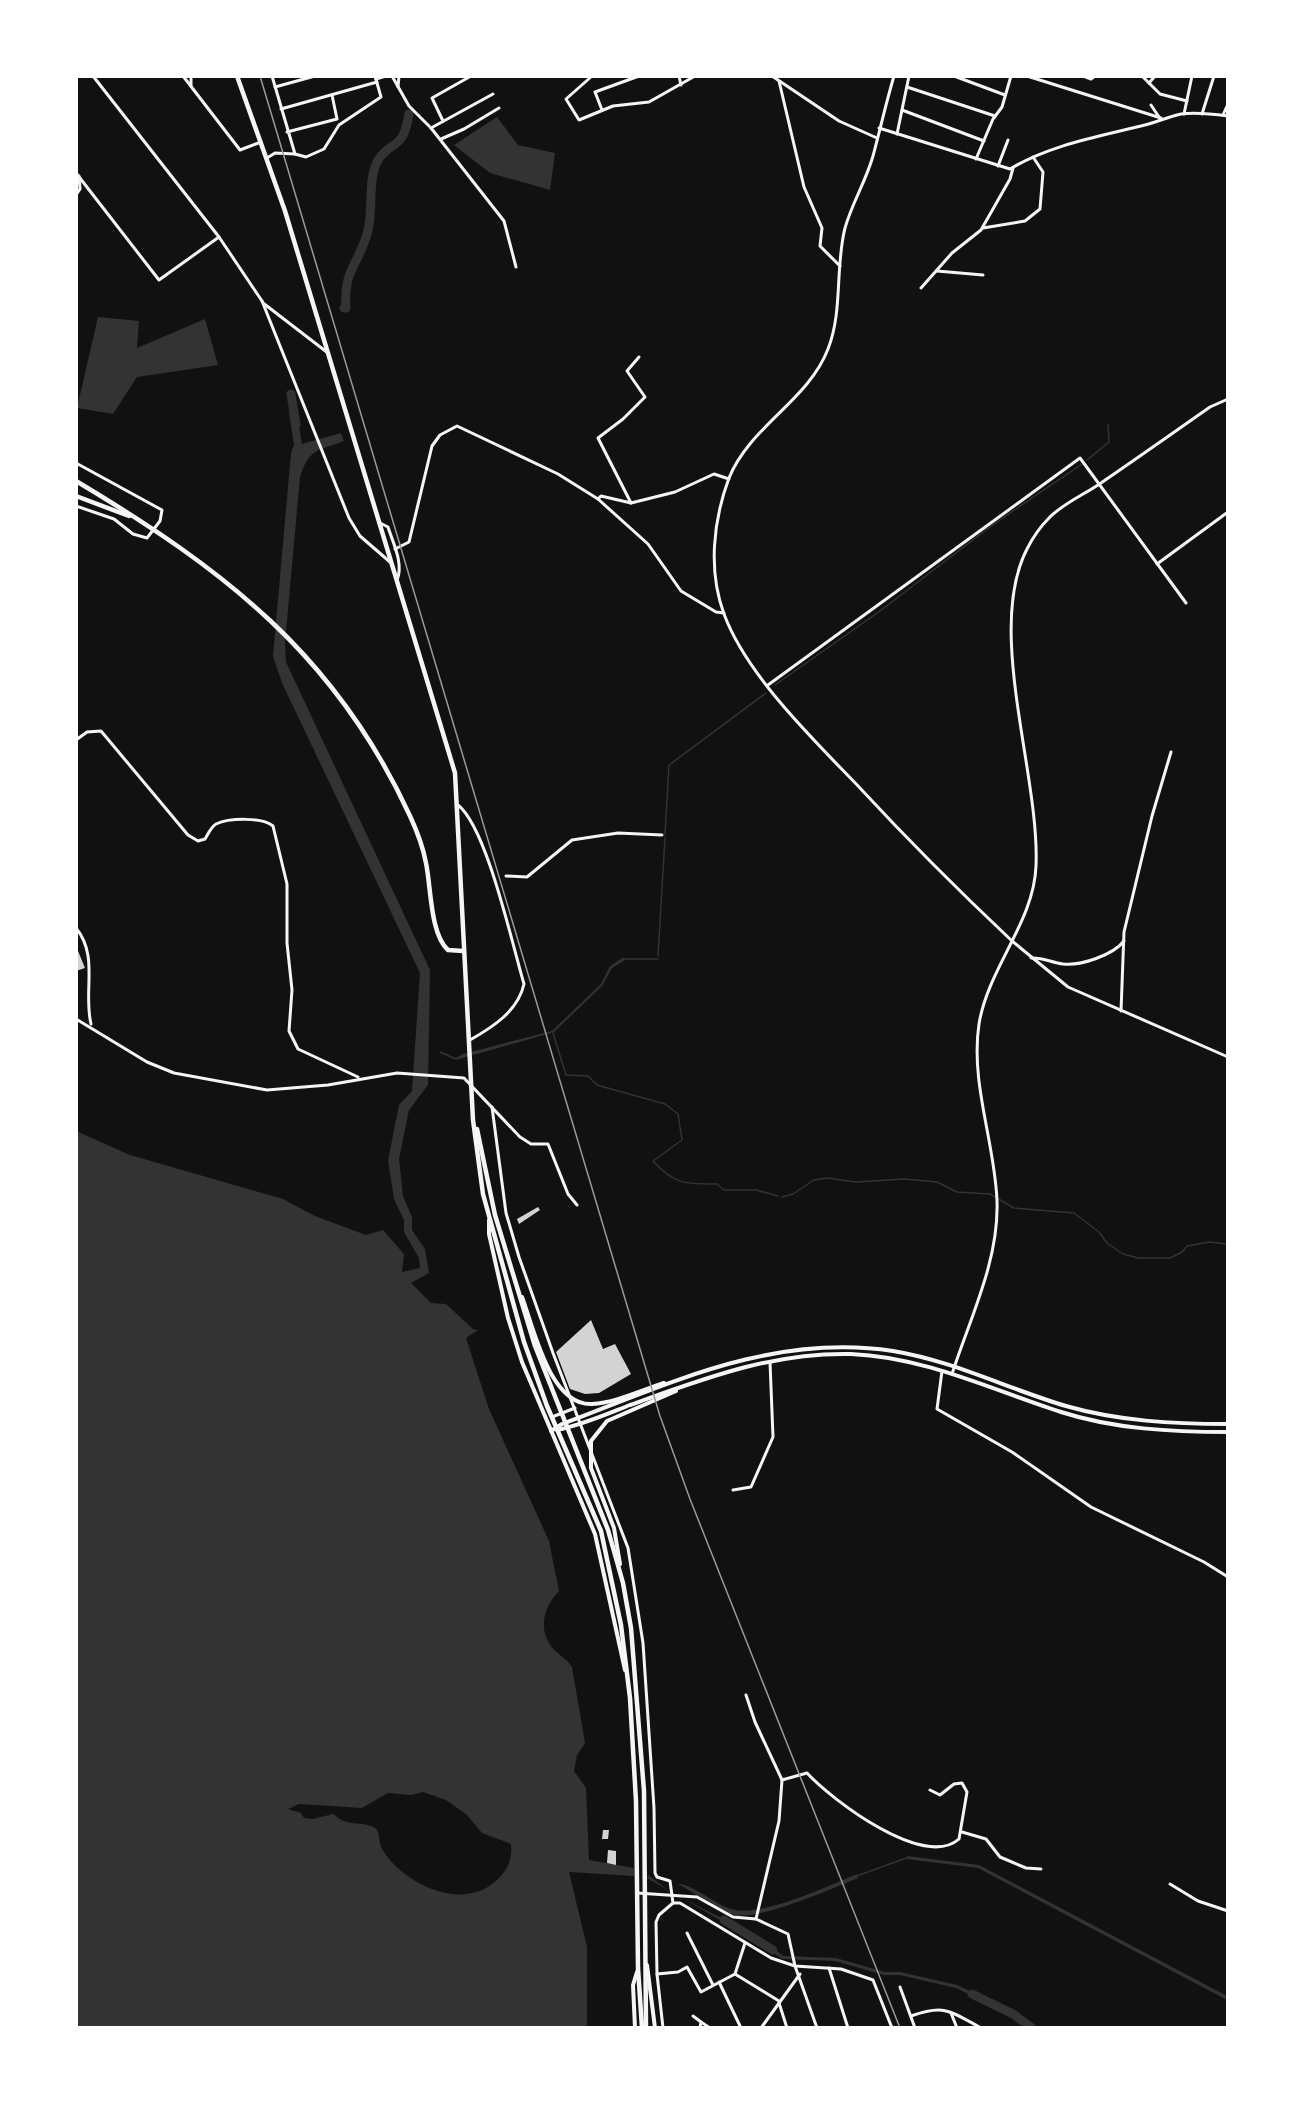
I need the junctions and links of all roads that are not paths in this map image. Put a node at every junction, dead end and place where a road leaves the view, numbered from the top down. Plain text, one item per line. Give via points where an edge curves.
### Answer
1 (93, 76) edge
2 (183, 76) edge
3 (191, 76) edge
4 (237, 76) edge
5 (272, 76) edge
6 (315, 76) edge
7 (386, 76) edge
8 (392, 76) edge
9 (399, 76) edge
10 (471, 76) edge
11 (592, 76) edge
12 (639, 76) edge
13 (679, 76) edge
14 (694, 76) edge
15 (772, 76) edge
16 (894, 76) edge
17 (909, 76) edge
18 (954, 76) edge
19 (1011, 76) edge
20 (1083, 76) edge
21 (1095, 76) edge
22 (1142, 76) edge
23 (1155, 76) edge
24 (1192, 76) edge
25 (1214, 76) edge
26 (1030, 77) edge
27 (376, 79) edge
28 (779, 81) junction
29 (1149, 83) junction
30 (681, 85) junction
31 (192, 86) junction
32 (275, 87) junction
33 (907, 87) junction
34 (398, 90) junction
35 (332, 94) junction
36 (493, 94) dead end
37 (1005, 95) junction
38 (1187, 101) junction
39 (1227, 104) edge
40 (1151, 105) dead end
41 (499, 108) dead end
42 (281, 109) junction
43 (602, 110) junction
44 (902, 110) junction
45 (1184, 114) junction
46 (1202, 114) junction
47 (995, 116) junction
48 (1225, 116) edge
49 (1161, 118) junction
50 (443, 121) junction
51 (431, 128) junction
52 (879, 128) junction
53 (287, 132) junction
54 (897, 134) junction
55 (877, 138) junction
56 (441, 139) junction
57 (1008, 140) dead end
58 (984, 141) junction
59 (261, 142) junction
60 (295, 154) junction
61 (1033, 157) junction
62 (267, 158) junction
63 (976, 159) junction
64 (998, 166) junction
65 (1013, 167) junction
66 (78, 175) edge
67 (76, 195) edge
68 (983, 228) junction
69 (219, 237) junction
70 (840, 266) junction
71 (516, 267) dead end
72 (936, 270) junction
73 (983, 275) dead end
74 (921, 288) dead end
75 (261, 301) junction
76 (328, 353) junction
77 (639, 357) dead end
78 (1227, 399) edge
79 (76, 463) edge
80 (729, 479) junction
81 (76, 481) edge
82 (1100, 484) junction
83 (76, 496) edge
84 (598, 499) junction
85 (631, 503) junction
86 (76, 506) edge
87 (1227, 512) edge
88 (137, 519) junction
89 (380, 524) junction
90 (395, 549) junction
91 (392, 563) junction
92 (1157, 564) junction
93 (398, 580) junction
94 (1186, 603) dead end
95 (724, 613) junction
96 (768, 685) junction
97 (76, 740) edge
98 (1171, 752) dead end
99 (458, 805) junction
100 (662, 835) dead end
101 (506, 876) dead end
102 (76, 928) edge
103 (1011, 940) junction
104 (1124, 941) junction
105 (463, 951) junction
106 (1031, 958) junction
107 (1121, 1011) junction
108 (76, 1018) edge
109 (91, 1025) junction
110 (469, 1041) junction
111 (1227, 1058) edge
112 (359, 1077) junction
113 (471, 1084) junction
114 (492, 1107) junction
115 (577, 1205) dead end
116 (506, 1213) junction
117 (495, 1215) junction
118 (489, 1219) junction
119 (513, 1278) junction
120 (770, 1360) junction
121 (954, 1367) junction
122 (942, 1371) junction
123 (952, 1374) junction
124 (692, 1375) junction
125 (694, 1383) junction
126 (575, 1408) junction
127 (560, 1414) junction
128 (552, 1417) junction
129 (1227, 1424) edge
130 (551, 1431) junction
131 (1227, 1432) edge
132 (733, 1490) dead end
133 (1227, 1577) edge
134 (623, 1584) junction
135 (628, 1688) junction
136 (746, 1695) dead end
137 (651, 1759) junction
138 (642, 1760) junction
139 (782, 1780) junction
140 (930, 1790) dead end
141 (962, 1832) junction
142 (1041, 1869) dead end
143 (1170, 1884) dead end
144 (637, 1893) junction
145 (646, 1894) junction
146 (672, 1894) junction
147 (673, 1903) junction
148 (1227, 1911) edge
149 (756, 1919) junction
150 (687, 1933) dead end
151 (745, 1943) junction
152 (646, 1961) junction
153 (795, 1966) junction
154 (638, 1968) junction
155 (829, 1968) junction
156 (657, 1974) junction
157 (735, 1974) junction
158 (800, 1974) junction
159 (719, 1982) junction
160 (713, 1985) junction
161 (900, 1987) dead end
162 (779, 2002) junction
163 (643, 2003) junction
164 (951, 2013) junction
165 (693, 2016) dead end
166 (911, 2016) junction
167 (701, 2022) junction
168 (980, 2027) edge
169 (635, 2028) edge
170 (644, 2028) edge
171 (655, 2028) edge
172 (663, 2028) edge
173 (700, 2028) edge
174 (710, 2028) edge
175 (741, 2028) edge
176 (761, 2028) edge
177 (787, 2028) edge
178 (817, 2028) edge
179 (848, 2028) edge
180 (892, 2028) edge
181 (915, 2028) edge
182 (957, 2028) edge

1 - 69 street
2 - 31 street
3 - 31 street
4 - 59 highway
5 - 32 street
6 - 32 street
7 - 27 street
8 - 34 street
9 - 34 street
10 - 50 street via 432,98
11 - 43 street via 566,99 579,120
12 - 43 street via 595,92
13 - 30 street
14 - 30 street
15 - 28 street
16 - 52 street
17 - 33 street
18 - 37 street
19 - 37 street
20 - 21 street
22 - 29 street
23 - 29 street
24 - 38 street
25 - 46 street
26 - 49 street
27 - 35 street
27 - 60 street via 381,97 339,125 324,149 306,158
28 - 55 street via 839,121
28 - 70 street via 804,187 822,228 820,246
29 - 38 street via 1160,94
30 - 43 street via 649,102
31 - 59 street via 240,150
32 - 42 street
33 - 44 street
33 - 47 street
34 - 51 street
35 - 42 street
35 - 53 street via 337,119
36 - 50 street
37 - 47 street
38 - 45 street
39 - 48 street
40 - 49 street
41 - 56 street
42 - 53 street
44 - 54 street
44 - 58 street
45 - 46 street
45 - 49 street
46 - 48 street
47 - 58 street
49 - 61 street
50 - 51 street
51 - 56 street
52 - 54 street
52 - 55 street
53 - 60 street
54 - 63 street
55 - 70 street via 873,158 845,227
56 - 71 street via 504,221
57 - 64 street
58 - 63 street
59 - 62 highway
60 - 62 street via 275,153
61 - 65 street
61 - 68 street via 1043,172 1040,209 1025,221
62 - 76 highway
63 - 64 street
64 - 65 street
65 - 68 street
66 - 67 street via 80,189
66 - 69 street via 159,280
68 - 72 street
69 - 75 street
70 - 80 street via 834,325 822,363 754,439
72 - 73 street
72 - 74 street
75 - 76 street
75 - 91 street via 356,531
76 - 89 highway
77 - 85 street via 627,371 645,397 598,438
78 - 82 street
79 - 86 street via 162,510 160,521 147,538 133,534 114,519
80 - 85 street via 714,474 675,492
80 - 95 street via 718,517 715,550
81 - 88 highway
82 - 92 street
82 - 96 street via 1080,458
82 - 103 street via 1049,518 1026,550 1012,597 1012,646 1036,864 1034,890
83 - 88 highway
84 - 85 street via 601,496
84 - 90 street via 558,474 457,426 432,446 409,542
84 - 95 street via 648,544 681,591
87 - 92 street
88 - 105 highway via 224,578 296,645 332,688 363,731 403,800 423,848 440,939 448,950
89 - 90 street via 388,527
89 - 91 highway
90 - 93 street via 401,572
91 - 93 highway
92 - 94 street
93 - 99 highway via 455,773
95 - 96 street via 746,656
96 - 103 street via 827,757 934,868
97 - 112 street via 87,732 101,731 188,835 198,841 205,840 213,826 225,821 260,820 273,826 287,884 292,990 289,1031 298,1049
98 - 104 street
99 - 105 highway
99 - 110 street via 482,842 524,984 520,998 508,1014
100 - 101 street via 624,833 572,840 527,877
102 - 109 street via 91,955 87,990
103 - 106 street
103 - 121 street via 980,1023 979,1068 996,1181 993,1252
104 - 106 street via 1112,952 1067,965
104 - 107 street
105 - 110 highway
106 - 107 street via 1068,987
107 - 111 street
108 - 109 street
109 - 112 street via 147,1062 174,1072 275,1090
110 - 113 highway
112 - 113 street via 410,1072 464,1078
113 - 114 street
113 - 117 highway
113 - 118 highway
114 - 115 street via 526,1141 548,1144 568,1194
114 - 116 street
116 - 117 street
116 - 126 street via 528,1286
117 - 119 highway
118 - 128 highway via 524,1342
118 - 130 main road via 508,1318
119 - 124 main road via 557,1385 566,1396 592,1404
119 - 127 highway
120 - 122 main road via 850,1354 889,1358
120 - 125 main road
120 - 132 street via 773,1437 751,1487
121 - 123 street
121 - 124 main road via 893,1351 828,1347 759,1355
121 - 129 main road via 1066,1406 1113,1417
122 - 123 main road
122 - 133 street via 937,1409 1012,1452 1091,1507 1195,1557
123 - 131 main road via 1063,1413 1111,1424
124 - 130 main road
125 - 130 main road
125 - 134 main road via 618,1415 600,1427 591,1441 589,1459 614,1528
126 - 127 street
126 - 137 street via 628,1548 643,1643
127 - 128 street
127 - 134 highway via 605,1521
128 - 135 highway via 608,1554
130 - 135 main road via 600,1553
134 - 138 highway via 631,1628
135 - 144 highway via 636,1801
136 - 139 street
137 - 138 street
137 - 146 street via 655,1873 670,1881
138 - 145 highway
139 - 141 street via 807,1773 844,1808 910,1842 939,1848 954,1843
139 - 149 street via 779,1821
140 - 141 street via 940,1795 954,1784 963,1784 967,1792
141 - 142 street via 986,1839 1000,1857 1026,1868
143 - 148 street via 1198,1901
144 - 145 street
144 - 154 highway
145 - 146 street
145 - 152 highway
146 - 147 street
146 - 149 street via 698,1898 733,1917
147 - 151 street via 680,1903
147 - 156 street via 657,1918
149 - 153 street via 788,1934
150 - 160 street
151 - 153 street
151 - 157 street
152 - 163 highway
152 - 171 main road
153 - 155 street
153 - 158 street
154 - 163 highway
154 - 169 main road via 633,1986
155 - 179 street
155 - 180 street via 873,1980
156 - 160 street via 687,1967 701,1992
156 - 172 street
157 - 159 street
157 - 162 street
158 - 162 street
158 - 178 street
159 - 160 street
159 - 175 street
161 - 166 street
162 - 176 street
162 - 177 street
163 - 170 highway
164 - 166 street via 936,2008
164 - 168 street
164 - 182 street
165 - 167 street
166 - 181 street
167 - 173 street
167 - 174 street

